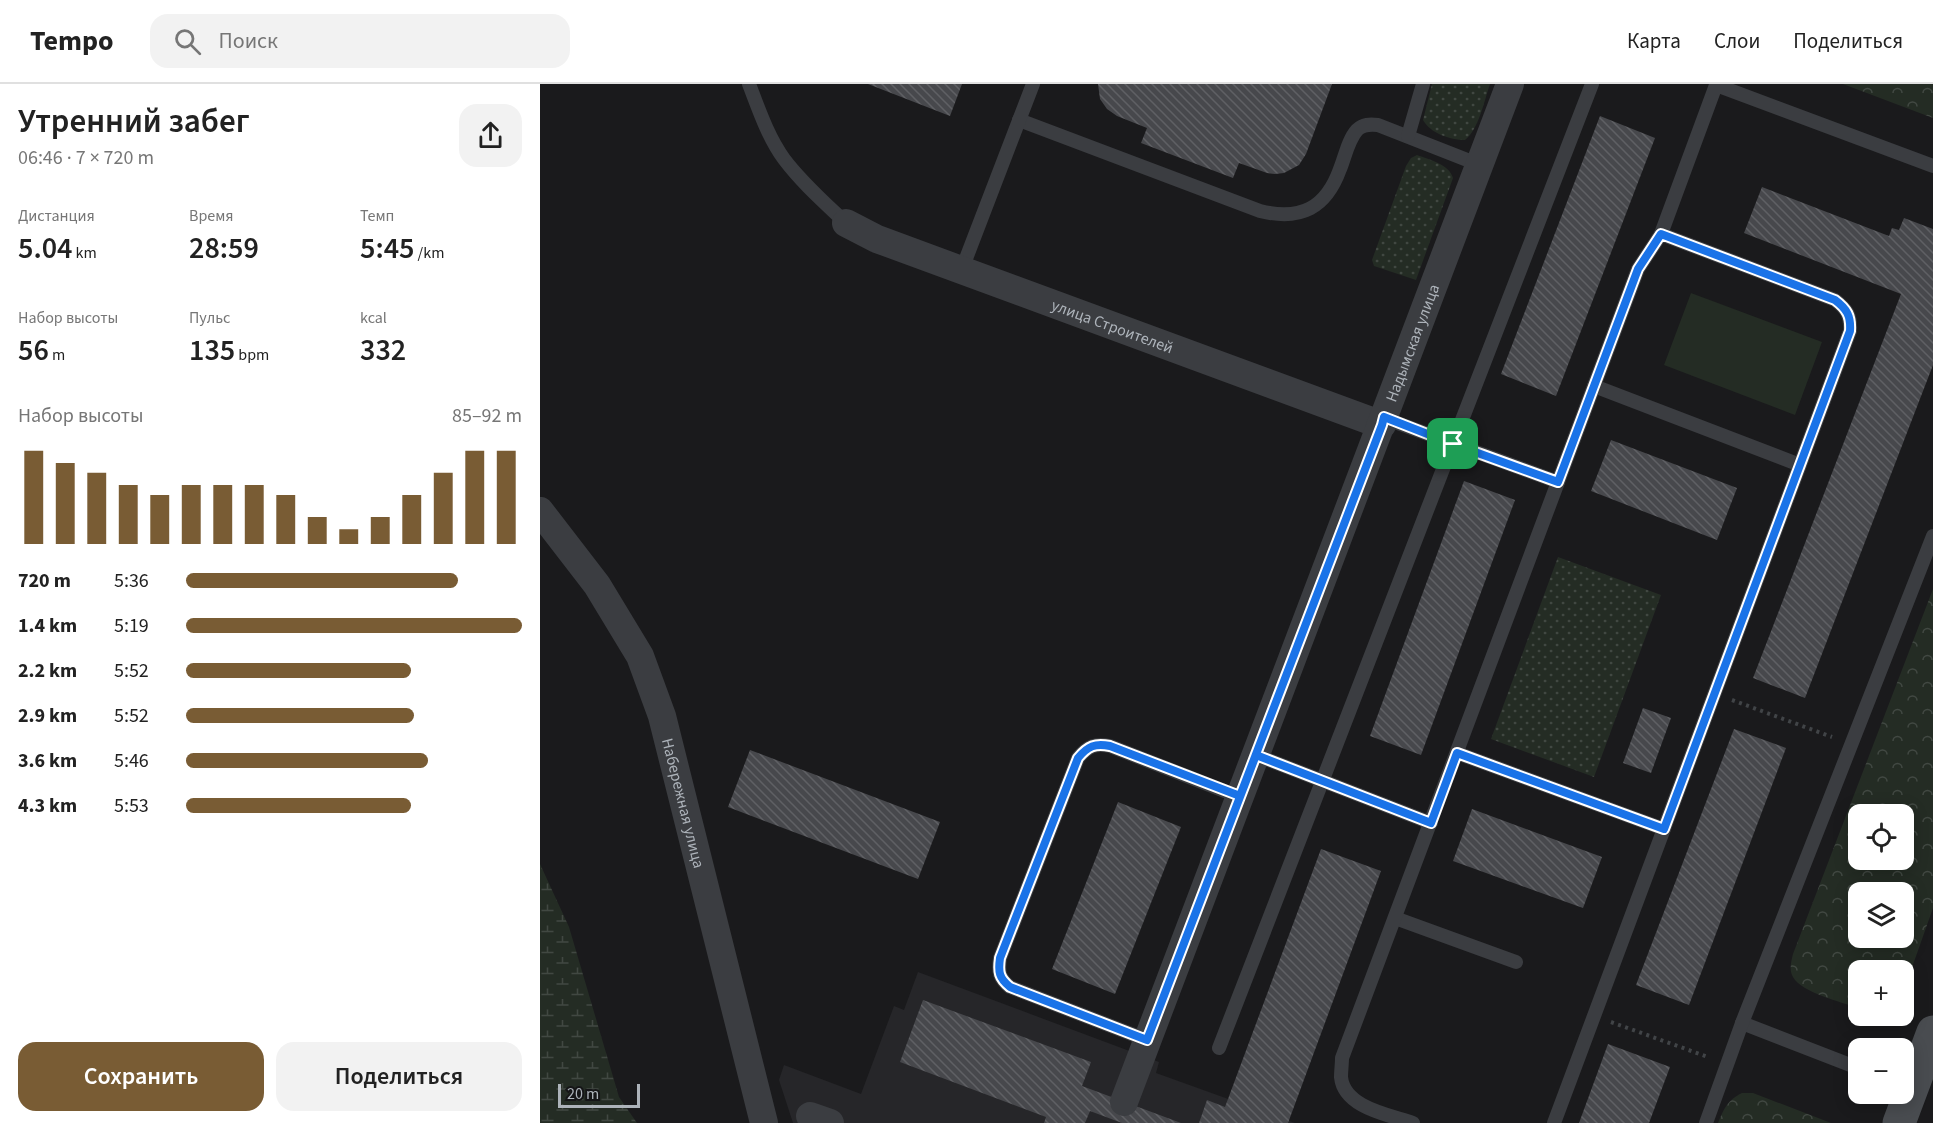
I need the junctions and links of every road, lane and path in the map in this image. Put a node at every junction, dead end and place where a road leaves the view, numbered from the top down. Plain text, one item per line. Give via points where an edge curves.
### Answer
1 (749, 84) edge
2 (1033, 84) edge
3 (1424, 84) edge
4 (1510, 84) edge
5 (1592, 84) edge
6 (1715, 84) edge
7 (1019, 120) junction
8 (1408, 136) junction
9 (1480, 165) junction
10 (1933, 166) edge
11 (846, 223) joint
12 (1661, 234) junction
13 (962, 269) junction
14 (1594, 386) junction
15 (1383, 421) junction
16 (1453, 444) junction
17 (1800, 465) junction
18 (1558, 482) junction
19 (540, 511) edge
20 (1933, 536) edge
21 (1715, 693) junction
22 (1851, 744) junction
23 (1457, 753) junction
24 (1256, 755) junction
25 (1322, 780) junction
26 (1240, 796) junction
27 (1431, 823) junction
28 (1664, 829) junction
29 (1395, 918) junction
30 (1516, 962) dead end
31 (1593, 1015) junction
32 (1742, 1023) junction
33 (1933, 1032) edge
34 (1147, 1040) junction
35 (1219, 1048) dead end
36 (1726, 1064) junction
37 (1848, 1064) edge
38 (1914, 1073) edge
39 (1124, 1102) dead end
40 (1904, 1104) edge
41 (764, 1123) edge
42 (1413, 1123) edge
43 (1554, 1123) edge
44 (1706, 1123) edge
45 (1899, 1123) edge

1 - 11 lane via 764,125 784,159
2 - 7 lane
3 - 8 lane
4 - 9 street, Надымская улица
5 - 16 lane
6 - 10 lane
6 - 12 lane
7 - 8 lane via 1279,216 1310,209 1327,195 1358,129 1378,125
7 - 13 lane
8 - 9 lane
9 - 15 street, Надымская улица
11 - 13 street, улица Строителей via 877,239
12 - 14 lane via 1638,269
12 - 17 lane via 1835,300 1851,319 1850,331
13 - 15 street, улица Строителей
14 - 17 lane
14 - 18 lane
15 - 16 lane
15 - 24 street, Надымская улица
16 - 18 lane
16 - 25 lane
17 - 21 lane
18 - 23 lane
19 - 41 street, Набережная улица via 597,585 640,656 662,716
20 - 22 lane
21 - 22 path
21 - 28 lane
22 - 32 lane
23 - 27 lane
23 - 28 lane
24 - 25 lane
24 - 26 street, Надымская улица
25 - 27 lane
25 - 35 lane
26 - 34 street, Надымская улица
26 - 34 lane via 1110,746 1087,748 1078,758 1000,958 998,971 1010,987
27 - 29 lane
28 - 31 lane
29 - 30 lane
29 - 42 lane via 1342,1058 1341,1079 1347,1092 1360,1104
31 - 36 path
31 - 43 lane
32 - 36 lane
32 - 37 lane
33 - 38 street
34 - 39 street, Надымская улица
36 - 44 lane
40 - 45 street

